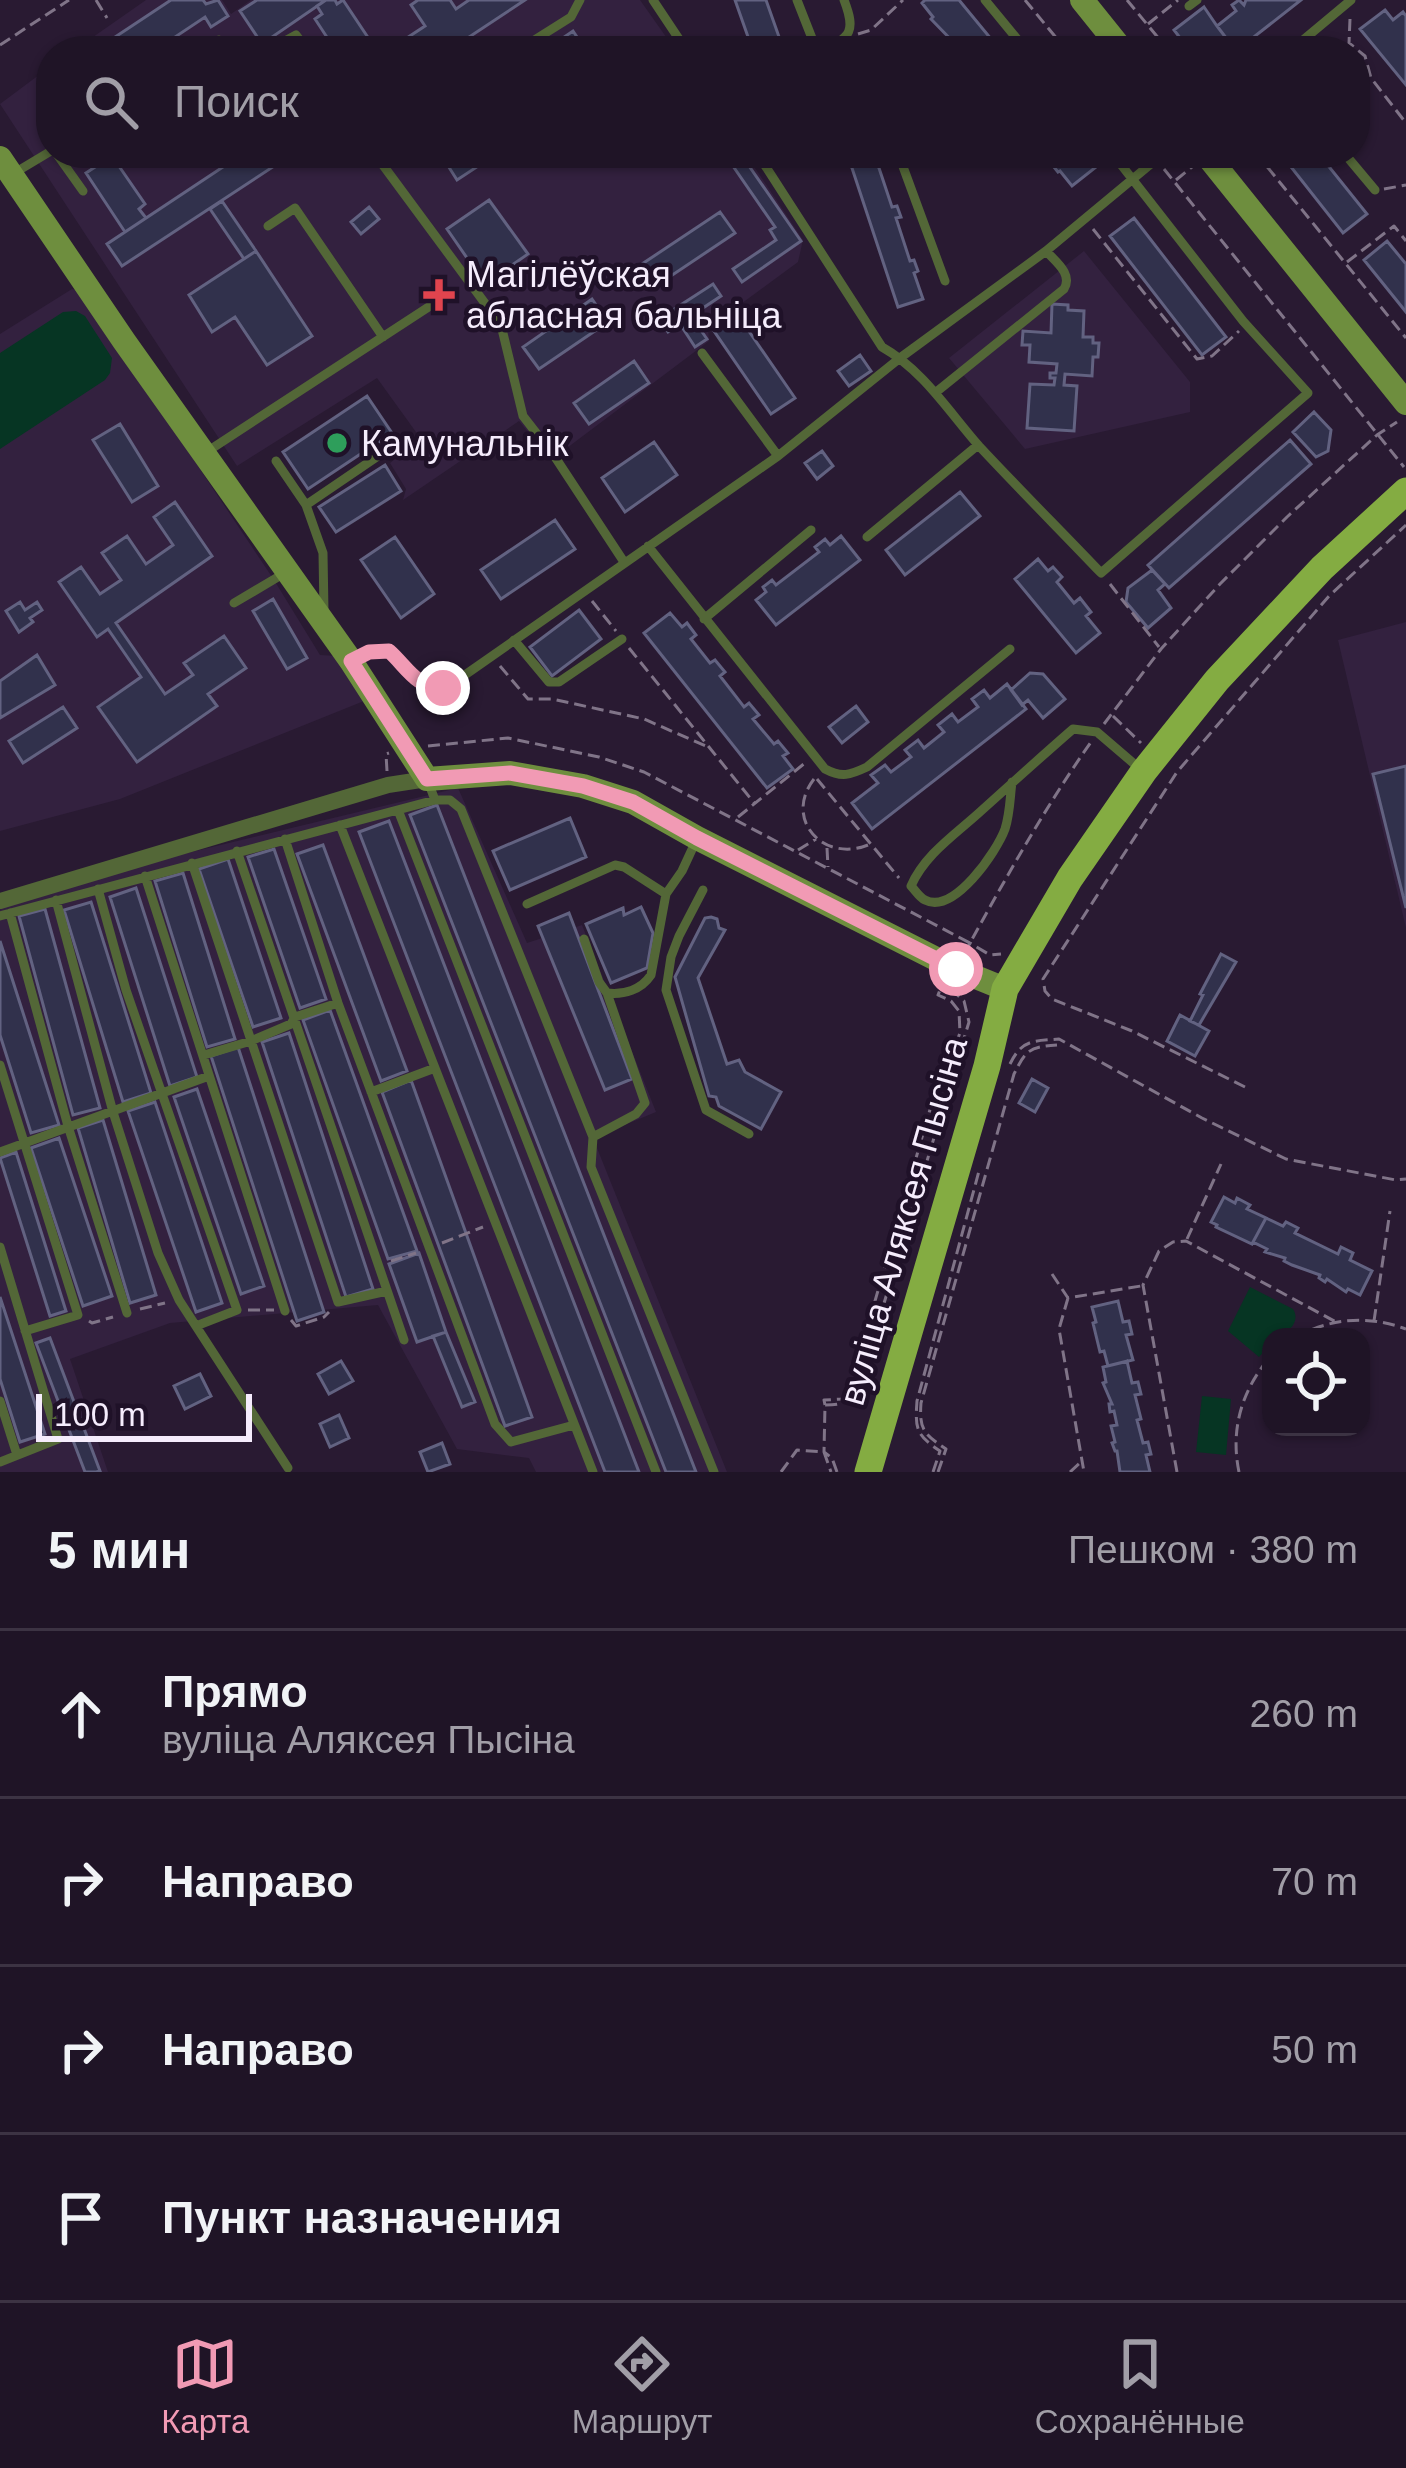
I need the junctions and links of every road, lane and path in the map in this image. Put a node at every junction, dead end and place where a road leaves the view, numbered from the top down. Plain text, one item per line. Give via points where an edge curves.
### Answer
1 (69, 0) edge
2 (95, 0) edge
3 (580, 0) edge
4 (653, 0) edge
5 (796, 0) edge
6 (844, 0) edge
7 (903, 0) edge
8 (985, 0) edge
9 (1025, 0) edge
10 (1082, 0) edge
11 (1127, 0) edge
12 (1178, 0) edge
13 (1351, 0) edge
14 (107, 18) dead end
15 (1350, 22) dead end
16 (1147, 25) junction
17 (849, 34) joint
18 (541, 36) edge
19 (676, 36) edge
20 (813, 36) edge
21 (1015, 36) edge
22 (1055, 36) edge
23 (1111, 36) edge
24 (1156, 36) edge
25 (1307, 36) edge
26 (1349, 36) edge
27 (0, 45) edge
28 (1370, 74) edge
29 (1406, 123) edge
30 (36, 158) edge
31 (6, 167) edge
32 (66, 168) edge
33 (385, 168) edge
34 (767, 168) edge
35 (904, 168) edge
36 (1125, 168) edge
37 (1145, 168) edge
38 (1169, 168) edge
39 (1216, 168) edge
40 (1268, 168) edge
41 (1357, 168) edge
42 (1133, 178) junction
43 (1406, 185) edge
44 (82, 190) dead end
45 (1375, 190) joint
46 (1085, 218) junction
47 (268, 226) dead end
48 (1406, 241) edge
49 (1046, 251) junction
50 (1345, 263) junction
51 (945, 281) dead end
52 (450, 292) dead end
53 (1243, 321) junction
54 (383, 337) junction
55 (1406, 338) edge
56 (702, 353) dead end
57 (900, 358) junction
58 (935, 393) junction
59 (1402, 412) edge
60 (1377, 435) junction
61 (403, 439) dead end
62 (978, 445) junction
63 (203, 454) junction
64 (778, 456) junction
65 (276, 461) dead end
66 (1405, 479) edge
67 (306, 505) junction
68 (1406, 525) edge
69 (811, 530) dead end
70 (867, 537) dead end
71 (648, 545) junction
72 (624, 562) junction
73 (287, 571) junction
74 (1101, 573) junction
75 (583, 591) junction
76 (234, 604) dead end
77 (704, 619) junction
78 (324, 625) junction
79 (622, 639) junction
80 (514, 640) junction
81 (1010, 649) dead end
82 (1161, 650) junction
83 (492, 656) junction
84 (351, 661) junction
85 (1111, 715) junction
86 (1097, 732) junction
87 (406, 748) junction
88 (710, 748) junction
89 (814, 756) junction
90 (1152, 760) junction
91 (1177, 772) junction
92 (1012, 782) junction
93 (431, 790) junction
94 (754, 803) junction
95 (398, 810) junction
96 (736, 819) junction
97 (340, 825) junction
98 (697, 838) junction
99 (817, 838) junction
100 (285, 839) junction
101 (871, 844) junction
102 (827, 846) junction
103 (237, 851) junction
104 (796, 851) junction
105 (192, 863) junction
106 (828, 867) junction
107 (145, 876) junction
108 (911, 886) junction
109 (98, 889) junction
110 (703, 890) dead end
111 (666, 895) junction
112 (56, 900) junction
113 (527, 904) dead end
114 (4, 910) edge
115 (584, 939) dead end
116 (970, 943) junction
117 (1011, 945) dead end
118 (1041, 962) dead end
119 (1049, 967) junction
120 (951, 980) dead end
121 (948, 989) junction
122 (1005, 989) junction
123 (607, 993) junction
124 (338, 1003) junction
125 (293, 1021) junction
126 (250, 1041) junction
127 (1057, 1045) dead end
128 (204, 1055) junction
129 (0, 1065) edge
130 (435, 1068) junction
131 (1006, 1072) dead end
132 (208, 1076) junction
133 (1245, 1087) dead end
134 (371, 1092) junction
135 (163, 1094) junction
136 (113, 1112) junction
137 (68, 1126) junction
138 (749, 1134) dead end
139 (593, 1137) junction
140 (988, 1138) dead end
141 (25, 1142) junction
142 (0, 1152) edge
143 (1221, 1164) dead end
144 (1406, 1179) edge
145 (1390, 1211) dead end
146 (1186, 1241) junction
147 (0, 1247) edge
148 (1052, 1274) dead end
149 (1143, 1285) junction
150 (387, 1292) junction
151 (1068, 1298) junction
152 (285, 1311) dead end
153 (127, 1313) dead end
154 (1374, 1321) junction
155 (1336, 1322) junction
156 (196, 1326) junction
157 (1313, 1328) edge
158 (1406, 1329) edge
159 (25, 1331) junction
160 (404, 1340) dead end
161 (1262, 1368) edge
162 (0, 1401) edge
163 (825, 1405) junction
164 (574, 1425) junction
165 (824, 1452) junction
166 (17, 1455) junction
167 (1082, 1461) junction
168 (0, 1462) edge
169 (288, 1468) dead end
170 (593, 1472) edge
171 (656, 1472) edge
172 (714, 1472) edge
173 (781, 1472) edge
174 (834, 1472) edge
175 (868, 1472) edge
176 (935, 1472) edge
177 (1070, 1472) edge
178 (1084, 1472) edge
179 (1178, 1472) edge
180 (1240, 1472) edge

1 - 27 path
2 - 14 path
3 - 18 lane via 571,17
4 - 19 lane
5 - 20 lane
6 - 17 lane
7 - 17 path via 871,30
8 - 21 lane
9 - 22 path
10 - 23 main road
11 - 16 path
12 - 16 path
13 - 25 lane
15 - 26 path
16 - 24 path
28 - 29 path
30 - 31 lane
31 - 63 main road
32 - 44 lane
33 - 72 lane via 501,325 523,416
34 - 57 lane via 882,347
35 - 51 lane
36 - 42 lane
37 - 42 lane
38 - 60 path
39 - 59 main road
40 - 50 path
41 - 45 lane
42 - 46 lane
42 - 53 lane
43 - 45 path
46 - 49 lane
46 - 53 path via 1197,359 1213,356
47 - 54 lane via 295,208
48 - 50 path via 1394,226
49 - 57 lane
49 - 58 lane via 1067,276 1064,290
50 - 55 path
52 - 54 lane
53 - 74 lane via 1308,393
54 - 63 lane
56 - 64 lane
57 - 58 lane
57 - 64 lane
58 - 62 lane
59 - 60 path
60 - 66 path
60 - 82 path
61 - 67 lane
62 - 70 lane
62 - 74 lane
63 - 73 main road
64 - 71 lane
65 - 67 lane
66 - 90 main road, вуліца Аляксея Пысіна
67 - 78 lane via 324,562
68 - 91 path via 1329,596
69 - 77 lane
71 - 72 lane
71 - 77 lane
72 - 75 lane
73 - 76 lane
73 - 78 main road
74 - 82 path
75 - 79 path
75 - 80 lane
77 - 89 lane
78 - 84 main road
79 - 80 lane via 560,682 549,682
79 - 88 path
80 - 83 lane
81 - 89 lane via 867,767 839,776
82 - 85 path
83 - 84 lane via 443,688 411,676 389,651
83 - 88 path via 528,699 644,719
84 - 87 main road
85 - 86 path
85 - 90 path
86 - 90 lane
86 - 92 lane via 1073,729
86 - 116 path
87 - 93 main road
87 - 96 path via 508,738 598,757
88 - 94 path
89 - 94 path
90 - 91 path
90 - 122 main road, вуліца Аляксея Пысіна
91 - 119 path
92 - 108 lane via 941,846
92 - 108 lane via 1007,824 978,873 939,902
93 - 95 lane
93 - 98 main road via 510,773 583,786 633,802
93 - 114 street via 388,785
93 - 139 lane via 461,809
94 - 96 path
95 - 97 lane
95 - 171 lane
96 - 104 path
97 - 100 lane
97 - 130 lane
98 - 111 lane
98 - 122 main road
99 - 101 path via 803,805 815,777
99 - 102 path
99 - 104 path
100 - 103 lane
100 - 124 lane
101 - 102 path
101 - 108 path
102 - 106 path
103 - 105 lane
103 - 125 lane
104 - 106 path
105 - 107 lane
105 - 126 lane
106 - 116 path
107 - 109 lane
107 - 128 lane
109 - 112 lane
109 - 135 lane
110 - 138 lane via 679,935 666,990 706,1110
111 - 113 lane via 615,865
111 - 123 lane via 651,975 645,984
112 - 114 lane
112 - 136 lane
114 - 137 lane
115 - 123 lane
116 - 117 path via 990,955
118 - 119 path
119 - 133 path via 1043,979 1052,999
120 - 121 path
121 - 163 path via 964,1001 969,1022 960,1059 859,1387 852,1400
121 - 163 path via 942,985 938,995 959,1011 960,1033 931,1106 850,1388
122 - 175 main road, вуліца Аляксея Пысіна
123 - 139 lane via 644,1103
124 - 125 lane
124 - 134 lane
125 - 126 lane
125 - 150 lane
126 - 128 lane
126 - 150 lane via 338,1302
127 - 176 path via 1024,1054 1014,1074 921,1402 920,1423 946,1449
128 - 132 lane
129 - 141 lane
130 - 134 lane
130 - 164 lane
131 - 144 path via 1017,1049 1059,1039 1286,1159
132 - 135 lane
132 - 152 lane
134 - 164 lane via 495,1424 511,1442
135 - 136 lane
135 - 156 lane via 236,1310
136 - 137 lane
136 - 156 lane via 158,1252
137 - 141 lane
137 - 153 lane
139 - 172 lane via 591,1167
140 - 176 path via 917,1401 915,1426 940,1451
141 - 142 lane
141 - 159 lane via 79,1315
143 - 146 path
145 - 154 path
146 - 149 path via 1159,1251
146 - 155 path
147 - 159 lane
148 - 151 path
149 - 151 path
149 - 179 path
150 - 160 lane
151 - 167 path via 1059,1329
154 - 155 path
154 - 158 path
155 - 157 path
156 - 169 lane
159 - 166 lane via 58,1439
161 - 180 path via 1239,1414
162 - 166 lane
163 - 165 path
164 - 170 lane
165 - 173 path via 796,1450
165 - 174 path
166 - 168 lane
167 - 177 path
167 - 178 path

